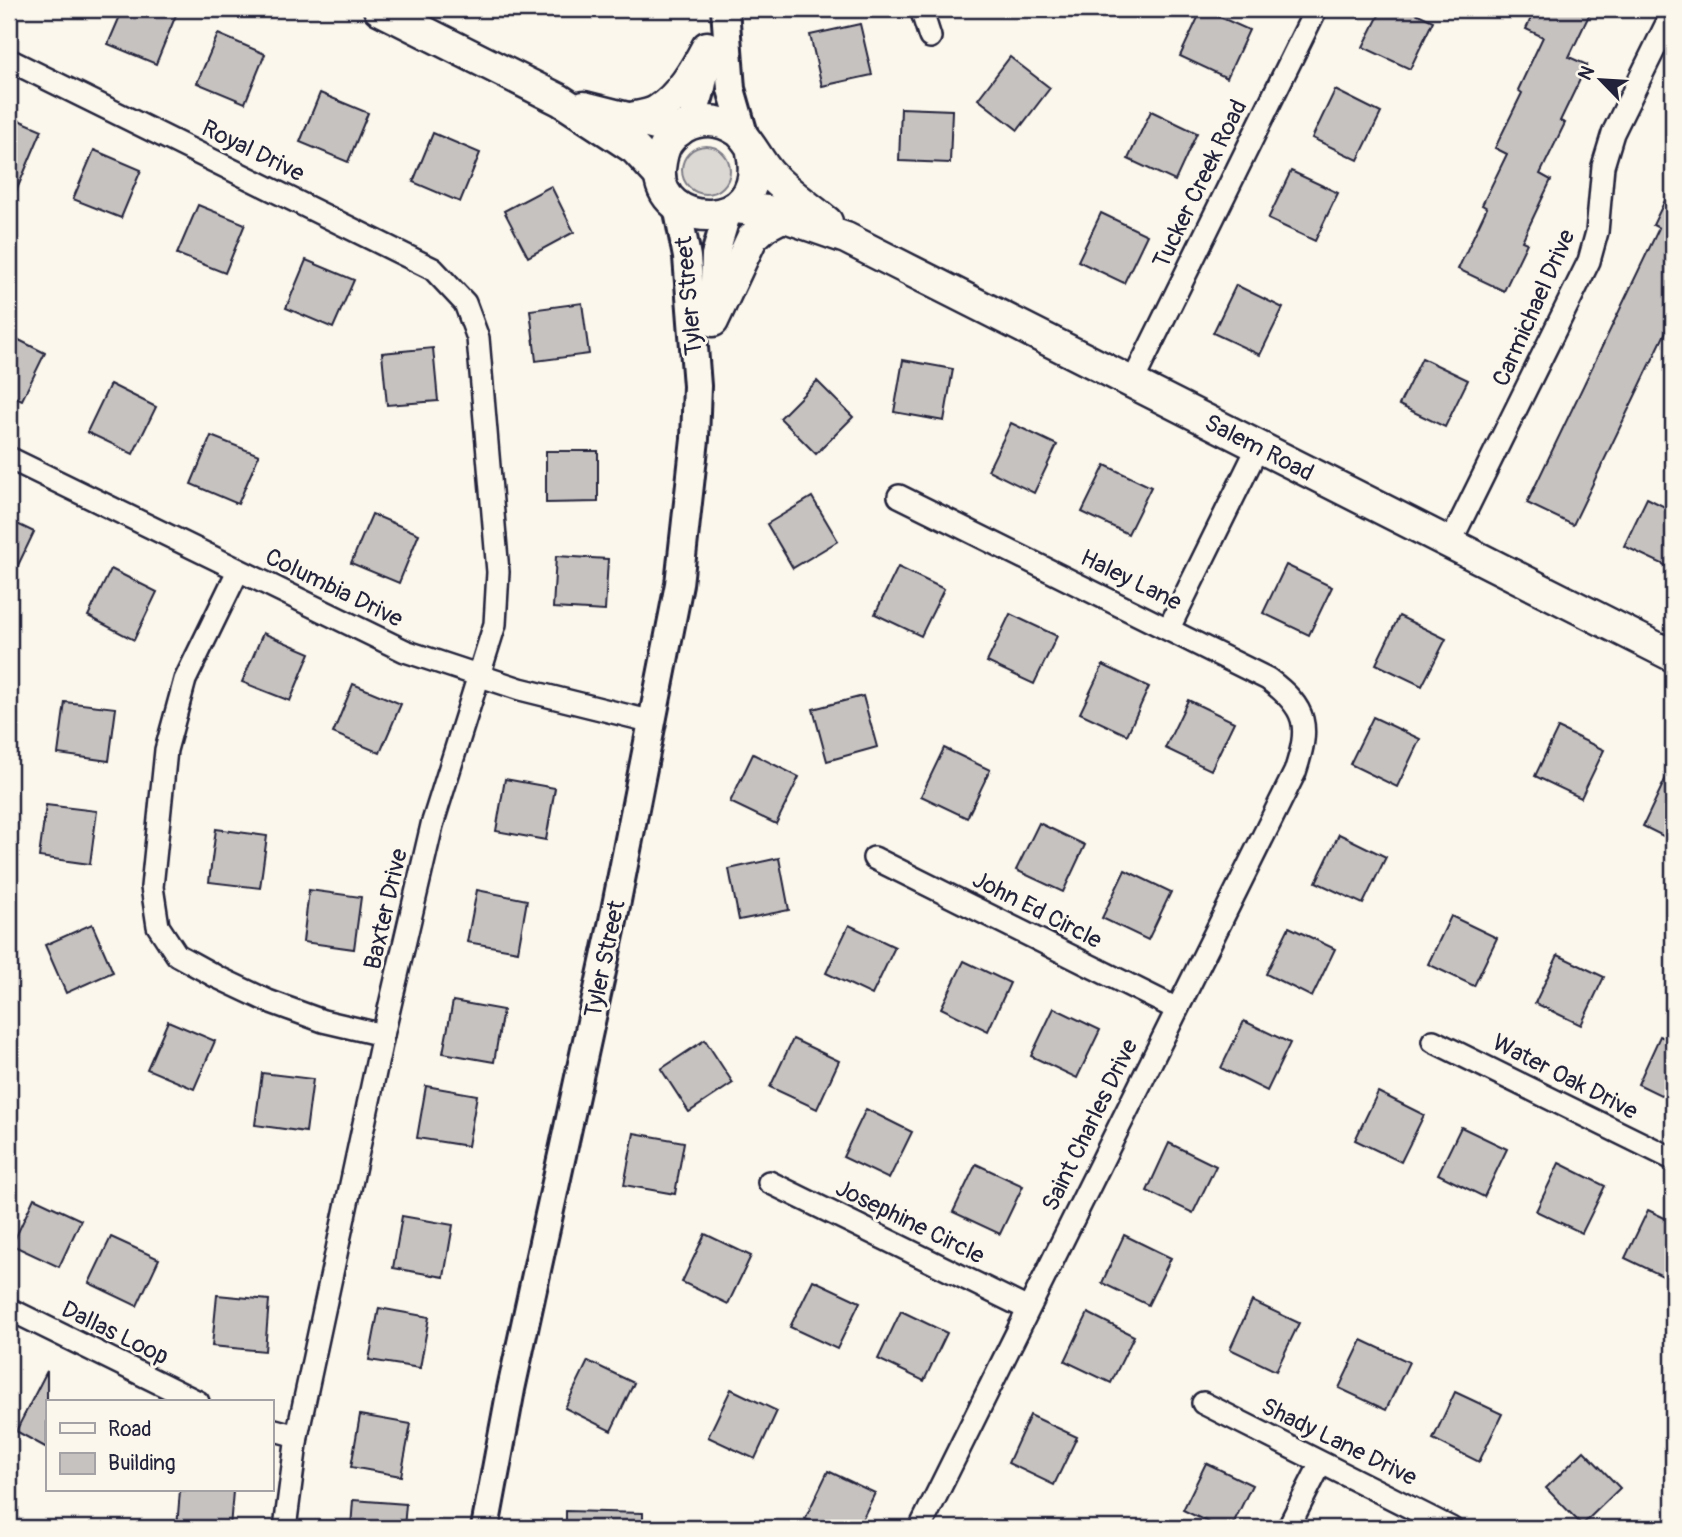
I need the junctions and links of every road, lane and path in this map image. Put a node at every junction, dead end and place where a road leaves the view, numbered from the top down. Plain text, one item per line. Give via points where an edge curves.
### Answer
1 (379, 9) edge
2 (722, 9) edge
3 (921, 9) edge
4 (1317, 9) edge
5 (1673, 11) edge
6 (930, 37) dead end
7 (706, 47) junction
8 (9, 60) edge
9 (561, 100) junction
10 (631, 118) junction
11 (684, 128) junction
12 (749, 147) junction
13 (660, 176) junction
14 (677, 206) junction
15 (731, 210) junction
16 (784, 216) junction
17 (846, 238) junction
18 (466, 303) joint
19 (713, 321) junction
20 (1132, 383) junction
21 (697, 386) junction
22 (1258, 447) junction
23 (9, 458) edge
24 (899, 496) dead end
25 (1450, 543) junction
26 (238, 570) junction
27 (1169, 628) junction
28 (1673, 656) edge
29 (479, 676) junction
30 (653, 722) junction
31 (1304, 743) joint
32 (874, 858) dead end
33 (1177, 1009) junction
34 (383, 1035) junction
35 (1433, 1041) dead end
36 (1673, 1159) edge
37 (769, 1182) dead end
38 (9, 1309) edge
39 (1028, 1310) junction
40 (194, 1400) edge
41 (1202, 1404) dead end
42 (273, 1430) edge
43 (297, 1436) junction
44 (1321, 1463) junction
45 (285, 1528) edge
46 (485, 1528) edge
47 (920, 1528) edge
48 (1289, 1528) edge
49 (1451, 1528) edge

1 - 9 main road
2 - 7 street
2 - 12 street via 731,89
3 - 6 street
4 - 20 street, Tucker Creek Road
5 - 25 street, Carmichael Drive via 1612,133 1589,261
7 - 10 main road via 669,101 656,111
7 - 11 street via 707,70 697,106
8 - 18 street, Royal Drive via 433,270
9 - 10 main road
9 - 13 main road via 635,149
10 - 11 main road
11 - 12 main road via 701,121 727,124
11 - 13 main road via 667,145
12 - 15 main road via 755,168 753,184 746,198
12 - 17 main road, Salem Road via 788,192
13 - 14 main road
14 - 15 main road via 705,216
14 - 21 street, Tyler Street via 687,257
15 - 16 main road, Salem Road
15 - 19 street, Tyler Street via 715,255
16 - 17 main road, Salem Road
16 - 19 main road via 752,239
17 - 20 main road, Salem Road
18 - 29 street, Baxter Drive via 478,338 498,572 495,624
19 - 21 street, Tyler Street
20 - 22 main road, Salem Road
21 - 30 street, Tyler Street via 680,584
22 - 25 main road, Salem Road
22 - 27 street
23 - 26 street, Columbia Drive
24 - 27 street, Haley Lane
25 - 28 main road, Salem Road
26 - 29 street, Columbia Drive via 405,651
26 - 34 street via 185,680 166,750 152,887 158,926 177,955 268,1001 323,1021
27 - 31 street, Haley Lane via 1268,679 1284,692 1297,707
29 - 30 street, Columbia Drive
29 - 34 street, Baxter Drive via 432,825
30 - 46 street, Tyler Street
31 - 33 street, Saint Charles Drive
32 - 33 street, John Ed Circle
33 - 39 street, Saint Charles Drive
34 - 43 street, Baxter Drive
35 - 36 street, Water Oak Drive
37 - 39 street, Josephine Circle
38 - 40 street, Dallas Loop
39 - 47 street, Saint Charles Drive
41 - 44 street, Shady Lane Drive
42 - 43 street
43 - 45 street, Baxter Drive
44 - 48 street
44 - 49 street, Shady Lane Drive

